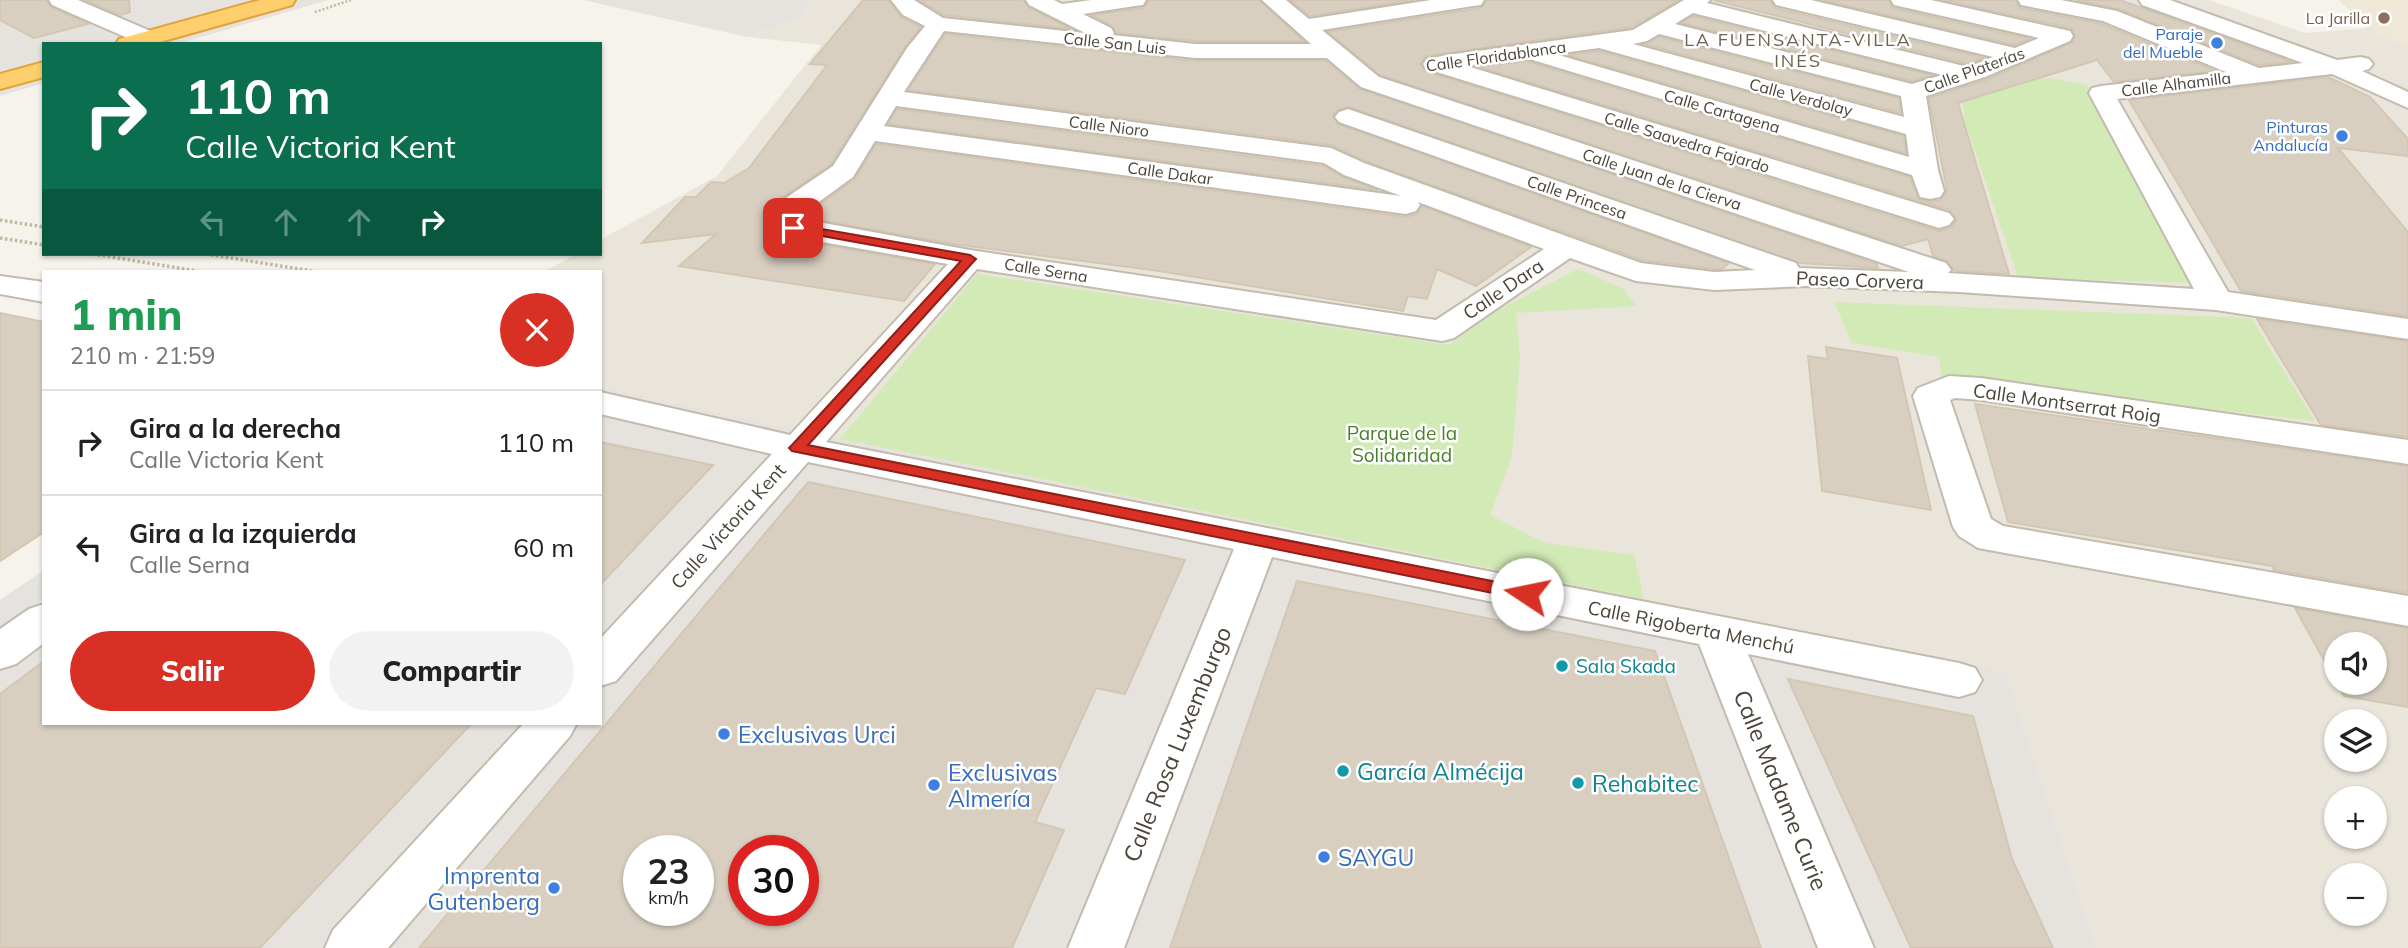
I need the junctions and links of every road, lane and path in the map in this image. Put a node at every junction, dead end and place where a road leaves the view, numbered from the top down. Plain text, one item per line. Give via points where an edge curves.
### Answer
1 (60, 0) edge
2 (284, 0) edge
3 (307, 0) edge
4 (902, 0) edge
5 (1037, 0) edge
6 (1135, 0) edge
7 (1273, 0) edge
8 (1473, 0) edge
9 (1784, 0) edge
10 (1902, 0) edge
11 (2029, 0) edge
12 (2150, 0) edge
13 (2185, 0) edge
14 (1696, 3) edge
15 (1060, 11) junction
16 (938, 24) junction
17 (1306, 26) junction
18 (1656, 26) junction
19 (143, 42) edge
20 (1603, 42) junction
21 (1127, 45) junction
22 (1335, 51) junction
23 (1521, 51) junction
24 (2016, 55) junction
25 (2348, 65) junction
26 (1417, 68) junction
27 (42, 70) edge
28 (1966, 74) junction
29 (2254, 75) junction
30 (42, 77) edge
31 (0, 82) edge
32 (1370, 82) junction
33 (2408, 84) edge
34 (0, 89) edge
35 (1913, 92) junction
36 (888, 97) junction
37 (2408, 101) edge
38 (1348, 117) junction
39 (1917, 129) junction
40 (867, 131) junction
41 (1331, 156) junction
42 (1924, 170) junction
43 (1474, 214) junction
44 (1939, 219) junction
45 (0, 220) edge
46 (42, 227) edge
47 (0, 238) edge
48 (42, 245) edge
49 (1564, 248) junction
50 (105, 256) edge
51 (218, 256) edge
52 (970, 259) junction
53 (191, 270) edge
54 (306, 270) edge
55 (1806, 277) junction
56 (1956, 280) junction
57 (0, 285) edge
58 (42, 292) edge
59 (2216, 300) junction
60 (2408, 329) edge
61 (1442, 331) joint
62 (602, 403) edge
63 (797, 448) junction
64 (2408, 452) edge
65 (1258, 540) junction
66 (2408, 611) edge
67 (42, 621) edge
68 (1716, 632) junction
69 (0, 652) edge
70 (602, 667) edge
71 (1959, 681) dead end
72 (551, 725) edge
73 (352, 948) edge
74 (1096, 948) edge
75 (1846, 948) edge

1 - 19 street
2 - 19 highway
3 - 19 highway
4 - 16 street, Calle San Luis
5 - 15 street
6 - 15 street
7 - 17 street
8 - 17 street
9 - 24 street
10 - 24 street, Calle Platerías via 2062,36
11 - 29 street via 2109,16
12 - 25 street
13 - 25 street
14 - 18 street, Calle Floridablanca
14 - 28 street
15 - 21 street
16 - 21 street, Calle San Luis
16 - 36 street, Calle Serna
17 - 22 street
18 - 20 street, Calle Floridablanca via 1639,36
18 - 35 street
20 - 23 street, Calle Floridablanca
20 - 39 street, Calle Verdolay
21 - 22 street, Calle San Luis via 1195,51
22 - 32 street
23 - 26 street, Calle Floridablanca
23 - 42 street, Calle Cartagena
24 - 28 street, Calle Platerías
25 - 29 street, Calle Alhamilla
25 - 33 street
25 - 37 street
26 - 32 street, Calle Floridablanca
26 - 44 street, Calle Saavedra Fajardo
27 - 31 highway
28 - 35 street, Calle Platerías
29 - 59 street, Calle Alhamilla via 2101,93
30 - 34 highway
32 - 38 street
32 - 56 street, Calle Juan de la Cierva
35 - 39 street, Calle Platerías
36 - 40 street, Calle Serna
36 - 41 street, Calle Nioro
38 - 41 street
38 - 55 street, Calle Princesa
39 - 42 street, Calle Platerías
40 - 43 street, Calle Dakar
40 - 52 street, Calle Serna via 843,171 784,212 781,221 793,228
41 - 43 street, Paseo Corvera via 1353,169
42 - 44 street, Calle Platerías
43 - 49 street, Paseo Corvera
44 - 56 street, Calle Platerías
45 - 46 path
47 - 48 path
49 - 55 street, Paseo Corvera via 1636,272 1714,281
49 - 61 street, Calle Dara
50 - 53 path
51 - 54 path
52 - 61 street, Calle Serna
52 - 63 street, Calle Victoria Kent
55 - 56 street, Paseo Corvera
56 - 59 street, Paseo Corvera
57 - 58 street
59 - 60 street, Paseo Corvera
62 - 63 street, Calle Rigoberta Menchú
63 - 65 street, Calle Rigoberta Menchú
63 - 70 street, Calle Victoria Kent
64 - 66 street, Calle Montserrat Roig via 1981,389 1949,387 1931,396 1973,527 1992,538
65 - 68 street, Calle Rigoberta Menchú
65 - 74 street, Calle Rosa Luxemburgo
67 - 69 street
68 - 71 street, Calle Rigoberta Menchú
68 - 75 street, Calle Madame Curie
72 - 73 street

